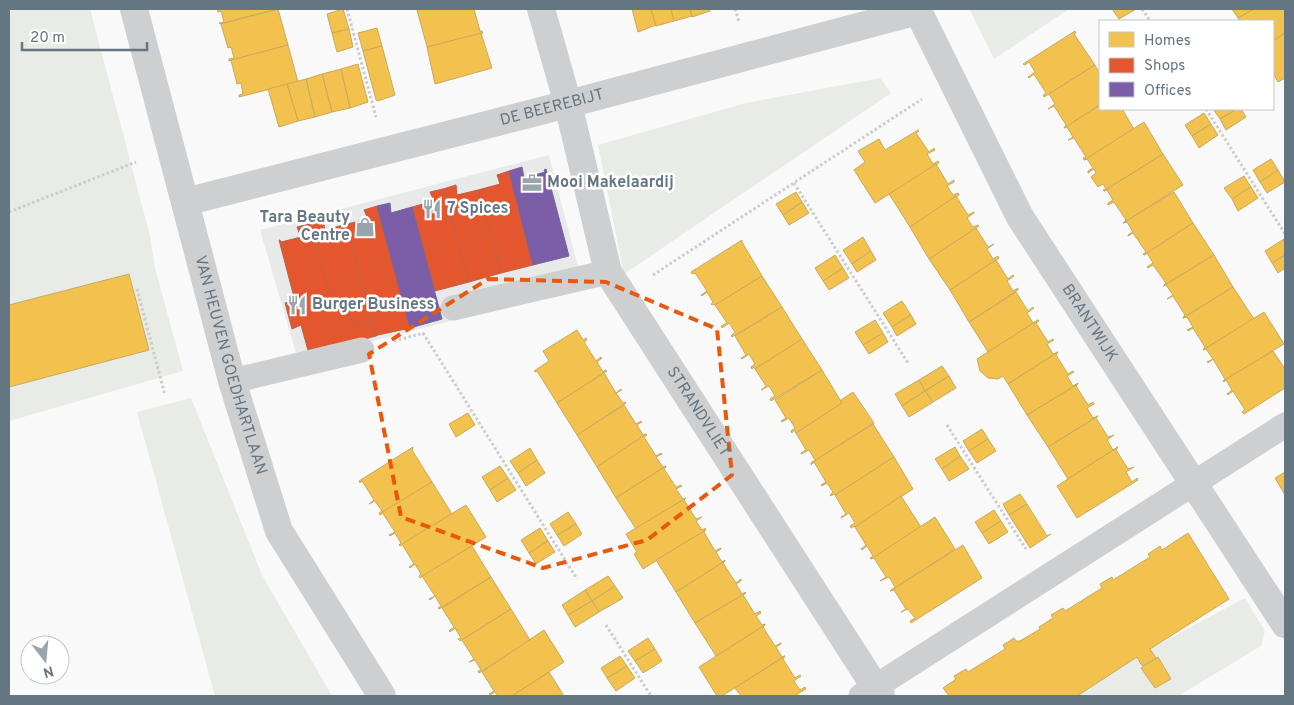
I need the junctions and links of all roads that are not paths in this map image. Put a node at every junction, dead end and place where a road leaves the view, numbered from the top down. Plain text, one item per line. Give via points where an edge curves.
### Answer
1 (134, 9) edge
2 (541, 9) edge
3 (920, 10) edge
4 (568, 104) junction
5 (185, 202) junction
6 (608, 272) junction
7 (453, 308) road end
8 (362, 350) road end
9 (232, 380) junction
10 (1285, 425) edge
11 (1194, 484) junction
12 (1285, 624) edge
13 (872, 693) edge
14 (382, 696) edge

1 - 5 street, VAN HEUVEN GOEDHARTLAAN
2 - 4 street, STRANDVLIET
3 - 4 street, DE BEEREBIJT
3 - 11 street, BRANTWIJK via 1020,217
4 - 5 street, DE BEEREBIJT
4 - 6 street, STRANDVLIET
5 - 9 street, VAN HEUVEN GOEDHARTLAAN
6 - 7 lane
6 - 13 street, STRANDVLIET
8 - 9 lane
9 - 14 street, VAN HEUVEN GOEDHARTLAAN via 279,531
10 - 11 lane
11 - 12 street, BRANTWIJK
11 - 13 lane

